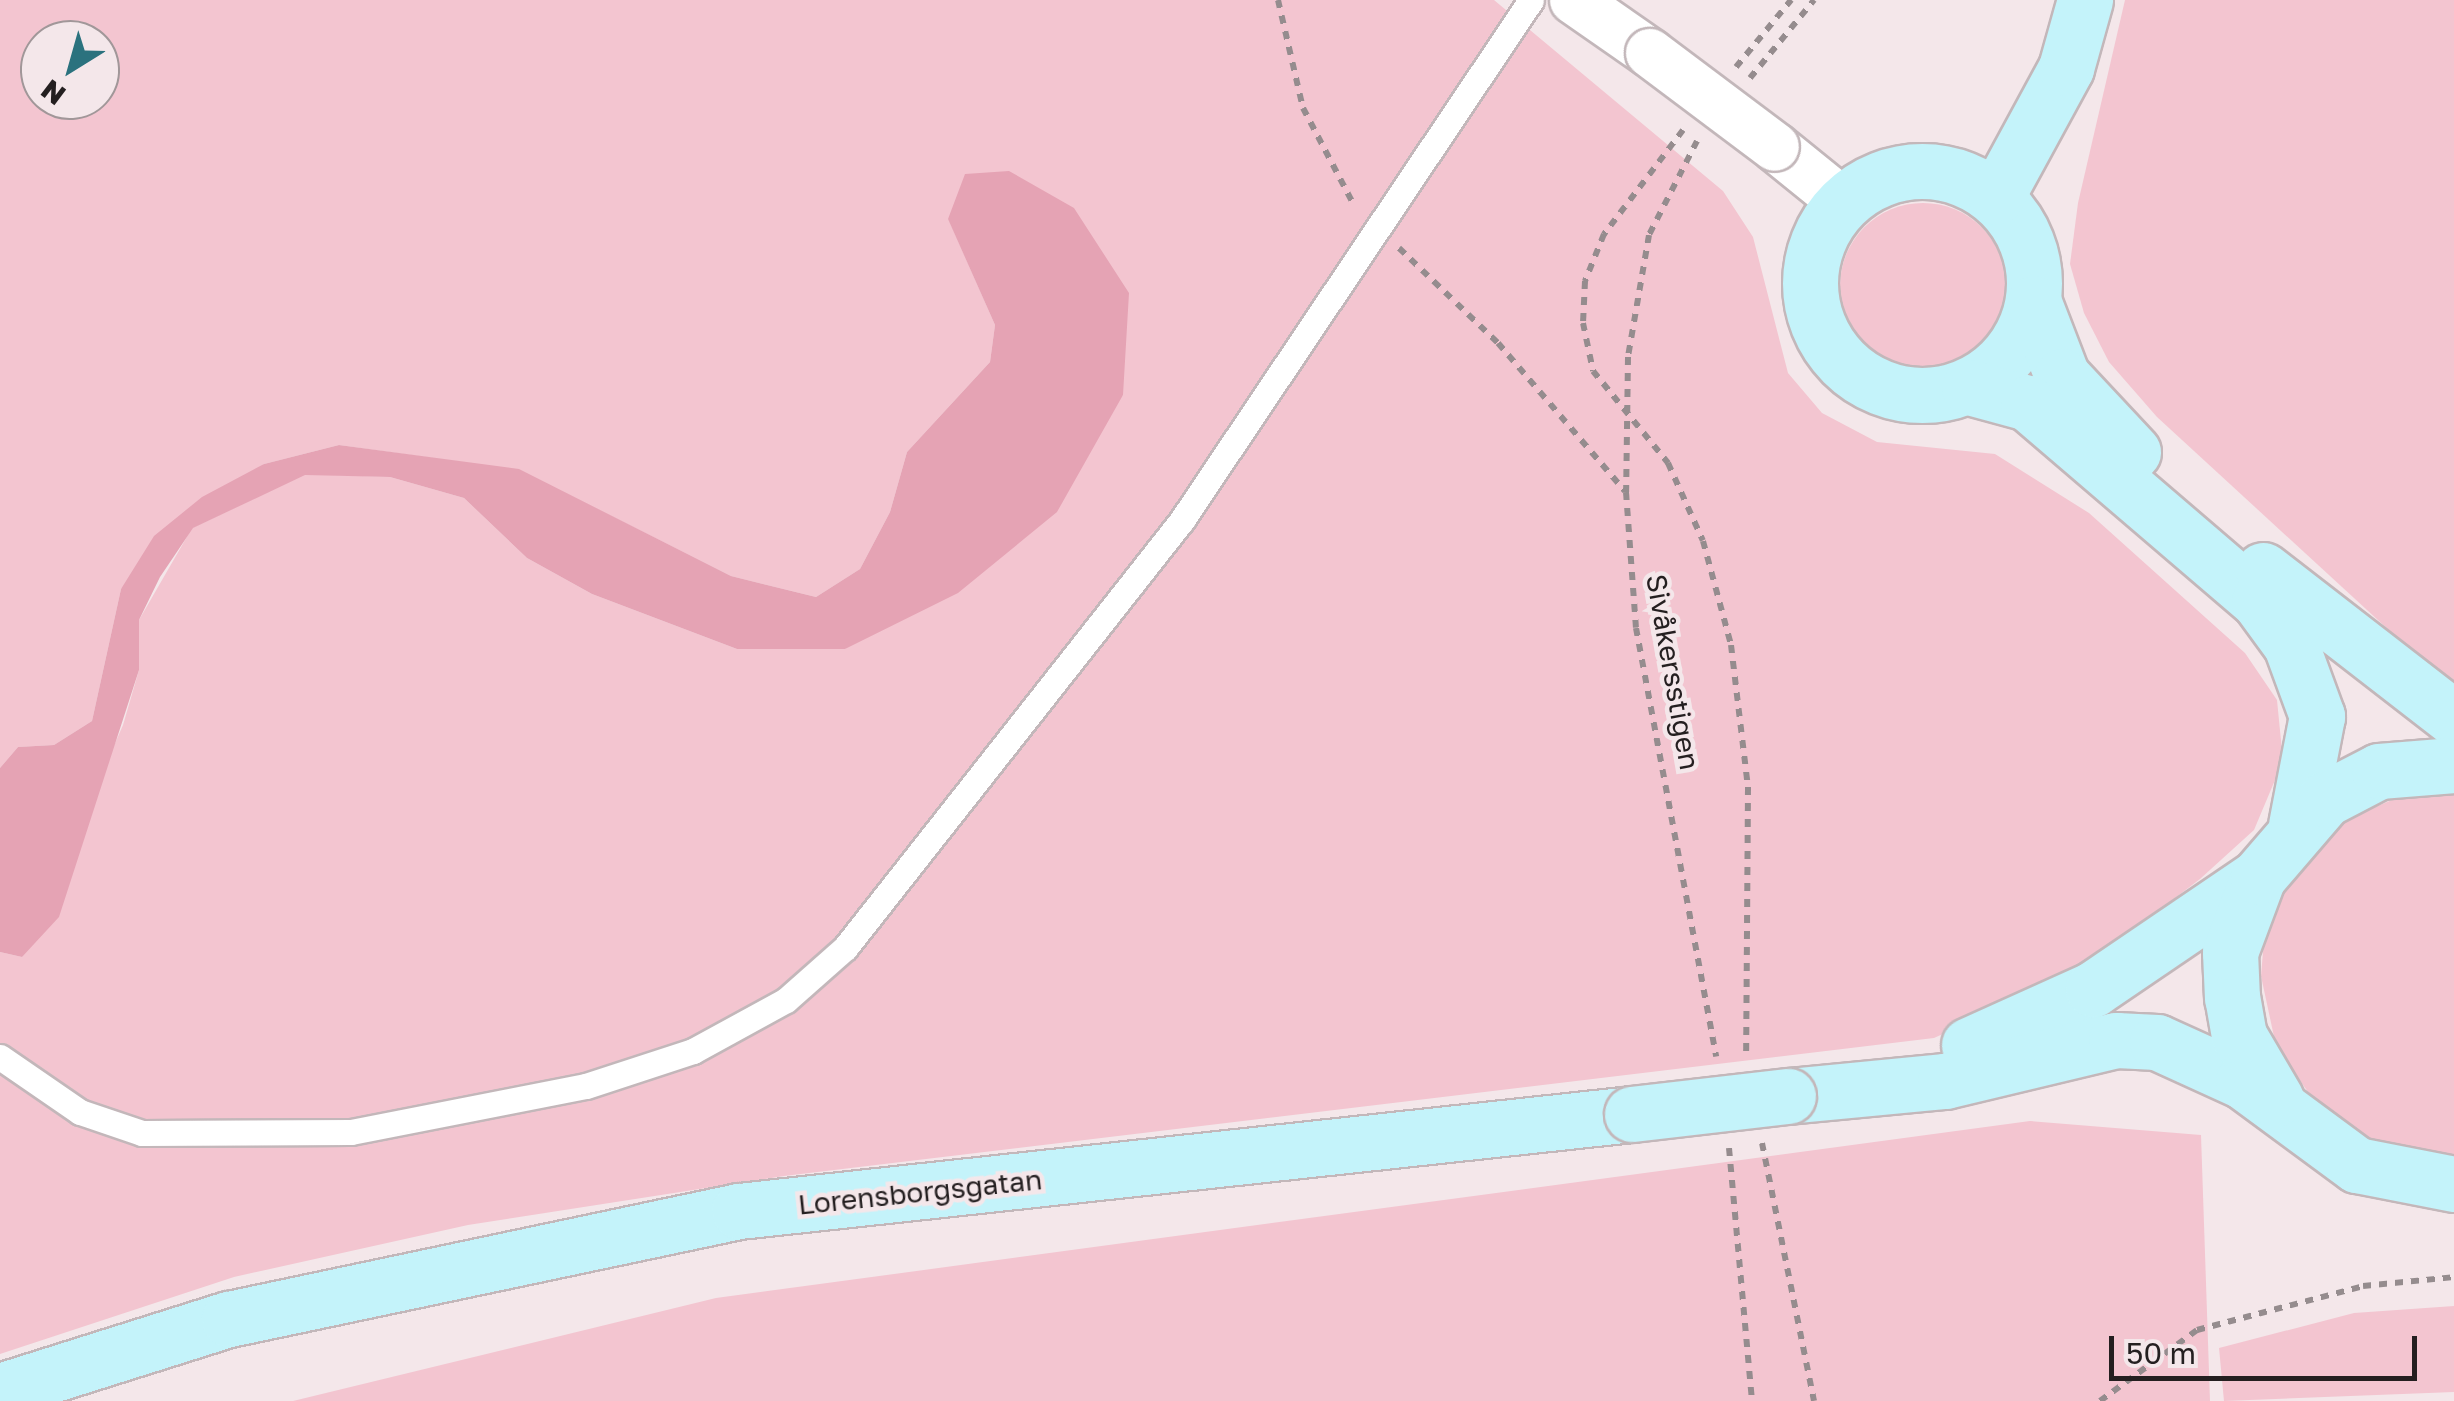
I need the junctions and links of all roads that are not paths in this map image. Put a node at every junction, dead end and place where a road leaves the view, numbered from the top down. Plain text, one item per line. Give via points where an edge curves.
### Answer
1 (1531, 0) edge
2 (1574, 0) edge
3 (2085, 0) edge
4 (1996, 197) junction
5 (1842, 202) junction
6 (2034, 302) junction
7 (1970, 387) junction
8 (2454, 718) edge
9 (2454, 765) edge
10 (2296, 826) junction
11 (2258, 876) junction
12 (0, 1057) edge
13 (1766, 1103) junction
14 (2283, 1110) junction
15 (2454, 1184) edge
16 (66, 1370) junction
17 (0, 1392) edge
18 (0, 1400) edge

1 - 12 lane via 1182,520 845,948 786,1000 693,1051 586,1086 351,1132 142,1133 80,1112
2 - 5 street, bridge
3 - 4 main road via 2066,68
4 - 5 main road via 1932,170 1881,178
4 - 6 main road via 2023,232
5 - 7 main road via 1818,236 1808,287 1816,326 1842,364 1900,395
6 - 7 main road via 2012,354
6 - 8 main road via 2062,376 2120,440 2341,636
7 - 10 main road via 2028,403 2259,601 2291,645 2317,716
9 - 10 main road, Lorensborgsgatan via 2379,771
10 - 11 main road, Lorensborgsgatan
11 - 13 main road, Lorensborgsgatan via 2031,1022
11 - 14 main road, Lorensborgsgatan via 2230,952 2232,998 2240,1036
13 - 14 main road, Lorensborgsgatan via 1945,1081 2116,1040 2200,1057
13 - 16 main road, Lorensborgsgatan, bridge via 739,1211 229,1319
14 - 15 main road, Lorensborgsgatan via 2357,1165
16 - 17 main road, Lorensborgsgatan
16 - 18 main road, Lorensborgsgatan

